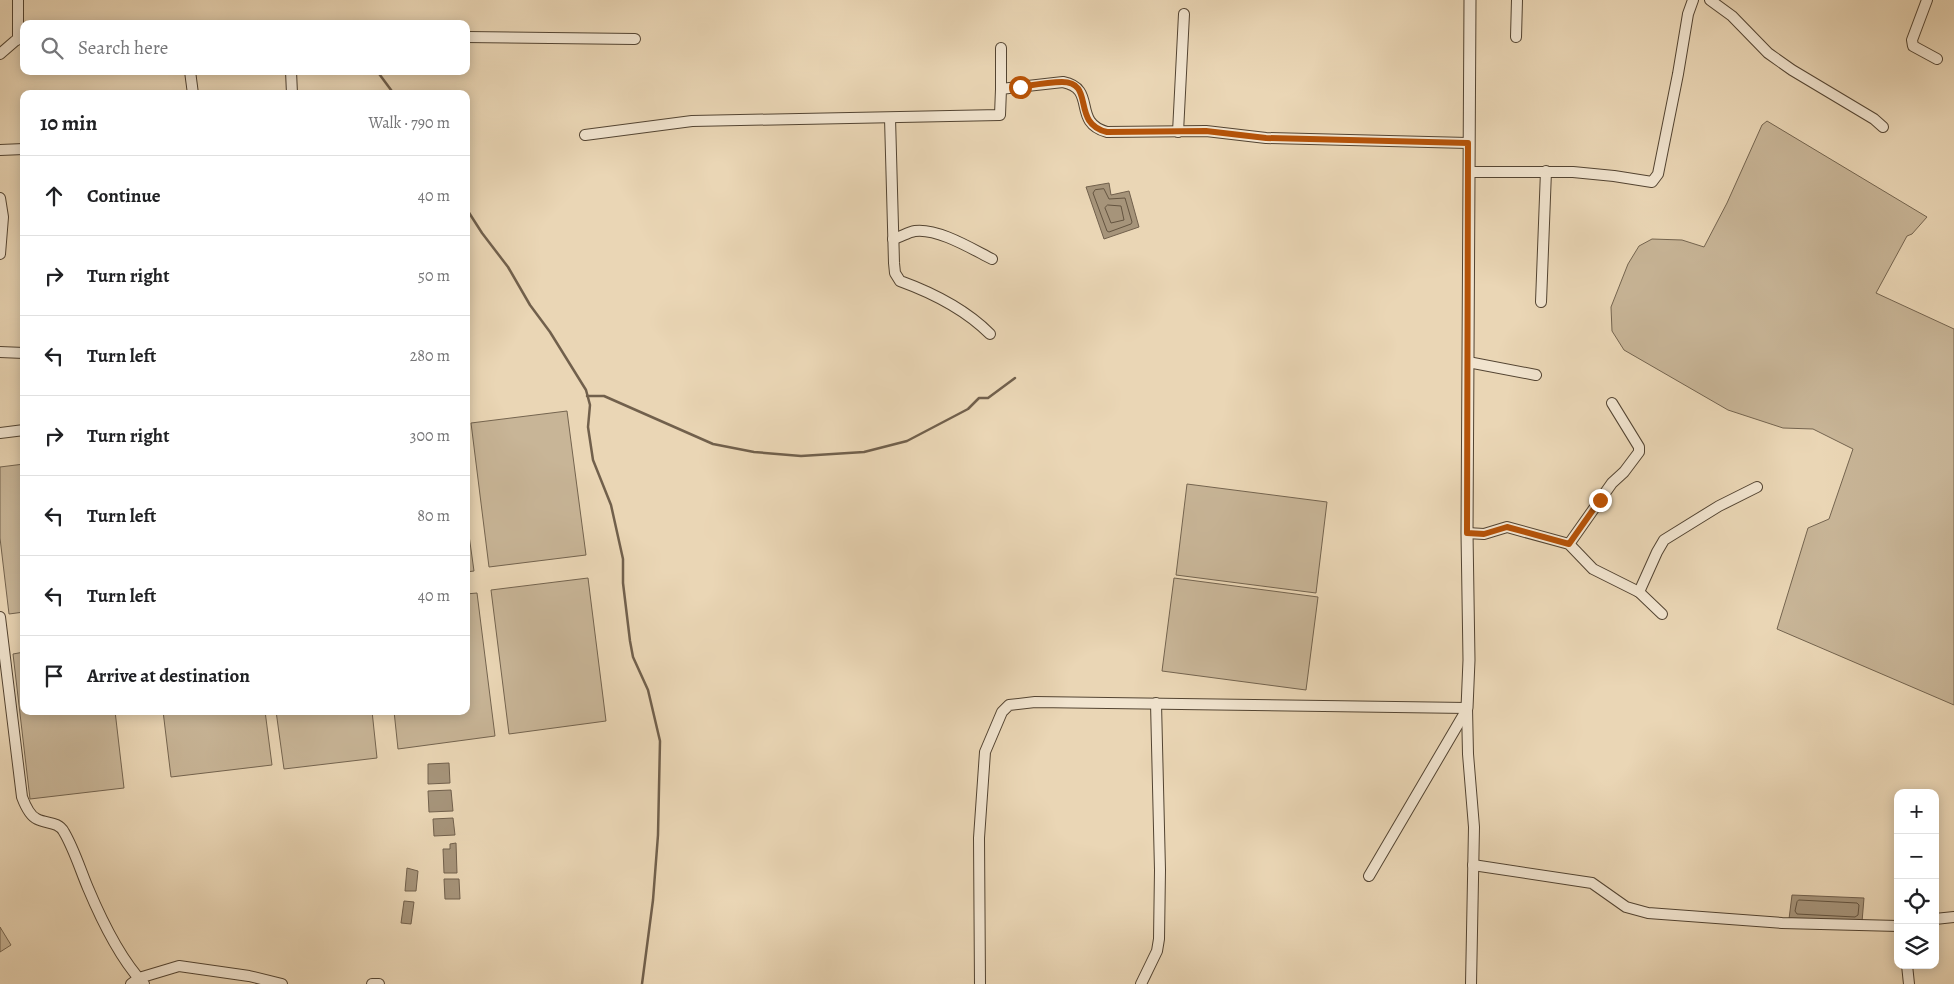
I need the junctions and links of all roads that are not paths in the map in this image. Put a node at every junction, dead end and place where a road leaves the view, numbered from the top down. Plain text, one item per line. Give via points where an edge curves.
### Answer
1 (18, 0) edge
2 (1470, 0) edge
3 (1517, 0) edge
4 (1693, 0) edge
5 (1710, 0) edge
6 (1927, 0) edge
7 (1184, 14) dead end
8 (20, 25) edge
9 (470, 37) edge
10 (1516, 37) dead end
11 (20, 39) edge
12 (635, 39) dead end
13 (1001, 48) dead end
14 (0, 54) edge
15 (1937, 59) dead end
16 (191, 75) edge
17 (291, 75) edge
18 (1001, 89) junction
19 (192, 90) edge
20 (292, 90) edge
21 (890, 118) junction
22 (1883, 127) dead end
23 (1178, 132) junction
24 (585, 135) dead end
25 (1468, 143) junction
26 (20, 149) edge
27 (0, 150) edge
28 (1546, 171) junction
29 (1469, 172) junction
30 (0, 198) edge
31 (893, 239) junction
32 (0, 254) edge
33 (992, 259) dead end
34 (1541, 302) dead end
35 (990, 334) dead end
36 (0, 352) edge
37 (20, 353) edge
38 (1468, 362) junction
39 (1536, 376) dead end
40 (1612, 403) dead end
41 (20, 430) edge
42 (0, 433) edge
43 (1757, 487) dead end
44 (1467, 533) junction
45 (1569, 544) junction
46 (1639, 592) junction
47 (1662, 614) dead end
48 (0, 617) edge
49 (1156, 702) junction
50 (1467, 708) junction
51 (1473, 865) junction
52 (1369, 876) dead end
53 (1954, 917) edge
54 (1939, 919) edge
55 (1894, 926) edge
56 (1908, 969) edge
57 (138, 982) edge
58 (282, 984) edge
59 (372, 984) edge
60 (379, 984) edge
61 (980, 984) edge
62 (1141, 984) edge
63 (1471, 984) edge
64 (1909, 984) edge

1 - 8 street
2 - 25 street
3 - 10 street
4 - 28 street via 1658,174 1652,182
5 - 22 street via 1792,70
6 - 15 street via 1912,40 1913,46
7 - 23 street
9 - 12 street
11 - 14 street
13 - 18 street
16 - 19 street
17 - 20 street
18 - 21 street via 1000,115
18 - 23 street via 1063,82 1072,84 1082,94 1087,118 1097,129 1107,132
21 - 24 street via 692,121
21 - 31 street
23 - 25 street
25 - 29 street
26 - 27 street
28 - 29 street
28 - 34 street
29 - 38 street
30 - 32 street via 3,217
31 - 33 street via 924,231 952,238
31 - 35 street via 895,273 900,281 954,306
36 - 37 street
38 - 39 street
38 - 44 street
40 - 45 street via 1639,452 1612,483
41 - 42 street
43 - 46 street via 1664,540
44 - 45 street via 1484,534 1507,527
44 - 50 street
45 - 46 street via 1592,569
46 - 47 street
48 - 57 street via 22,798 36,819 62,829 101,916
49 - 50 street
49 - 61 street via 1018,702 1002,712 985,752 982,771
49 - 62 street via 1159,938 1157,951
50 - 51 street
50 - 52 street
51 - 55 street via 1592,883 1626,907 1648,913 1782,923
51 - 63 street
53 - 54 street
56 - 64 street
57 - 58 street via 179,966
59 - 60 street

